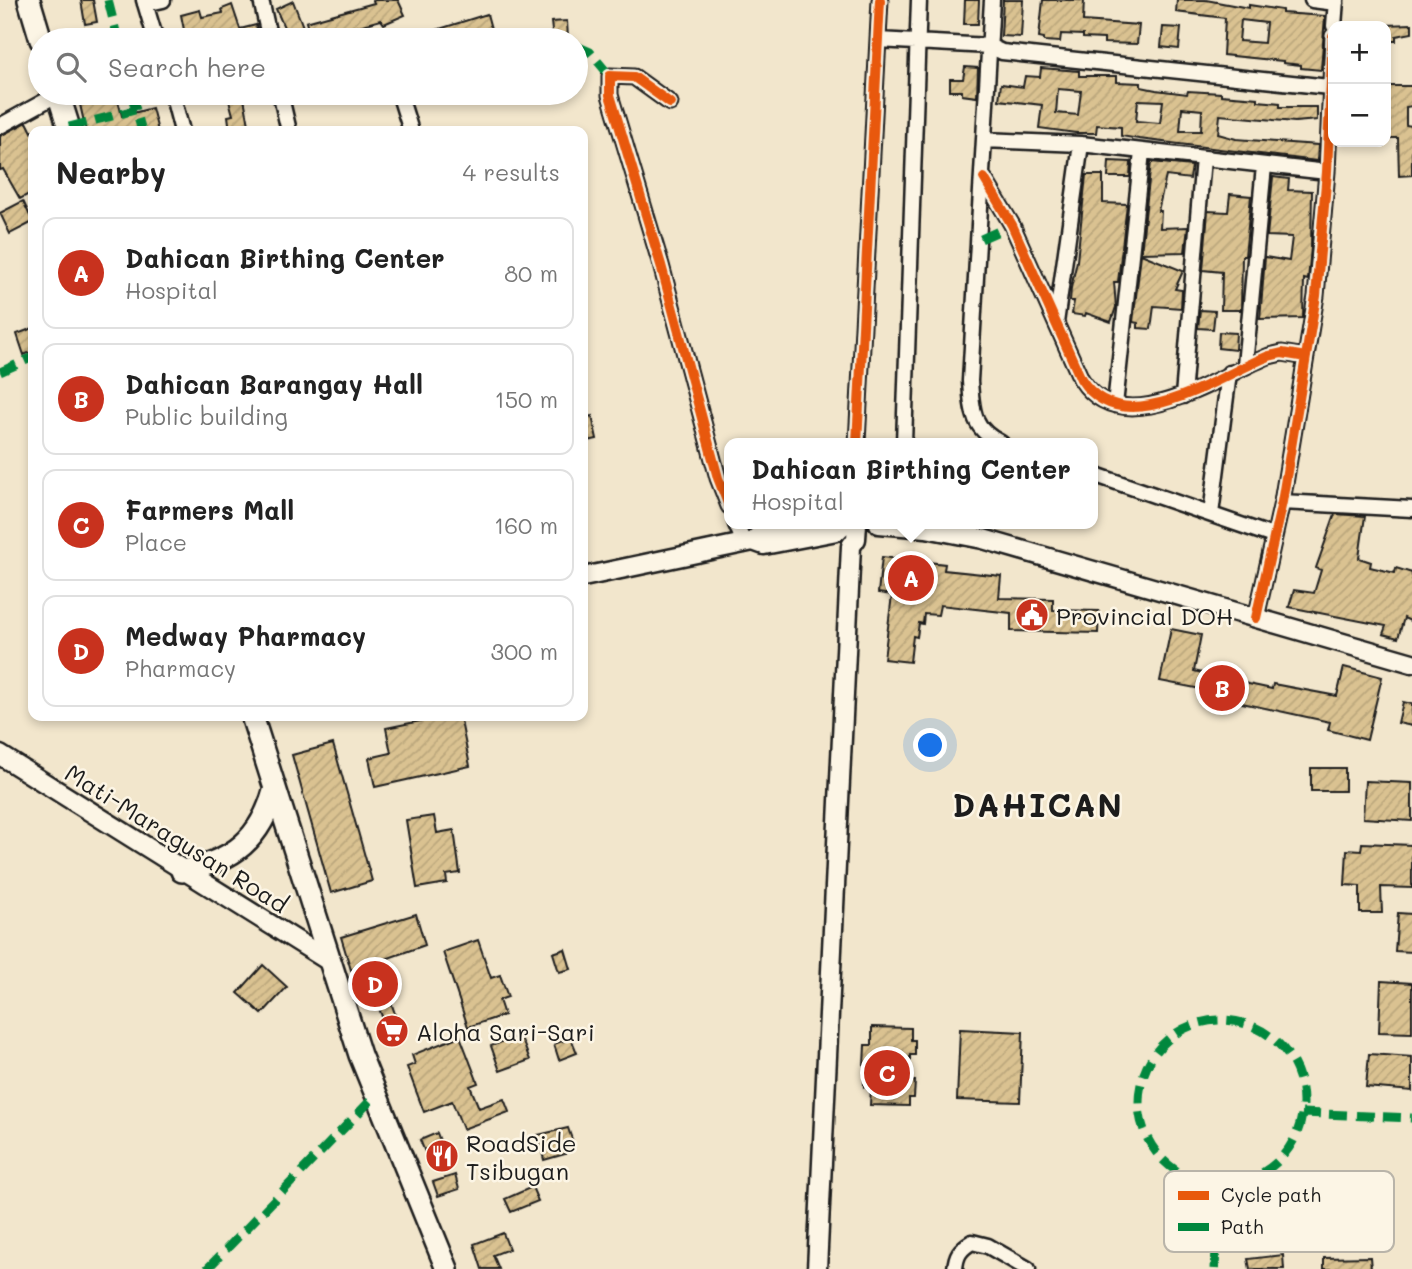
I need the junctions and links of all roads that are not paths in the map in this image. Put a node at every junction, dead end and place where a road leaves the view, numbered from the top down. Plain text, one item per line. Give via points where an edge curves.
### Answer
1 (29, 0) edge
2 (163, 0) edge
3 (261, 0) edge
4 (880, 0) edge
5 (888, 0) edge
6 (919, 0) edge
7 (992, 0) edge
8 (1312, 0) edge
9 (1336, 1) edge
10 (145, 2) edge
11 (1334, 21) edge
12 (37, 28) edge
13 (153, 28) edge
14 (267, 28) edge
15 (882, 44) junction
16 (916, 46) junction
17 (993, 51) junction
18 (1328, 86) edge
19 (670, 103) dead end
20 (37, 105) edge
21 (62, 105) edge
22 (175, 105) edge
23 (283, 105) edge
24 (403, 105) edge
25 (0, 126) edge
26 (68, 126) edge
27 (181, 126) edge
28 (288, 126) edge
29 (409, 126) edge
30 (1328, 129) edge
31 (984, 140) junction
32 (1080, 144) junction
33 (1142, 152) junction
34 (1203, 159) junction
35 (1264, 166) junction
36 (1327, 172) junction
37 (984, 178) junction
38 (1056, 323) junction
39 (1306, 357) junction
40 (1245, 365) junction
41 (1229, 373) junction
42 (1183, 396) junction
43 (1115, 405) junction
44 (857, 438) edge
45 (866, 438) edge
46 (904, 438) edge
47 (991, 438) edge
48 (1098, 476) edge
49 (724, 493) edge
50 (1282, 502) junction
51 (1412, 509) edge
52 (1210, 514) junction
53 (739, 529) edge
54 (781, 529) edge
55 (839, 529) edge
56 (855, 529) edge
57 (928, 529) edge
58 (1273, 536) junction
59 (748, 542) junction
60 (588, 576) edge
61 (1256, 618) junction
62 (1412, 663) edge
63 (254, 721) edge
64 (0, 755) edge
65 (275, 787) junction
66 (182, 871) junction
67 (329, 961) junction
68 (446, 1269) edge
69 (817, 1269) edge
70 (826, 1269) edge
71 (955, 1269) edge
72 (1028, 1269) edge

1 - 12 highway
2 - 10 street
3 - 14 street
4 - 15 street
5 - 15 street
6 - 16 street
7 - 17 street
8 - 9 street
9 - 11 street
10 - 13 street
15 - 16 street
15 - 44 street
15 - 45 street
16 - 17 street
16 - 46 street
17 - 18 street
17 - 31 street
19 - 49 street via 634,77 610,76 610,95
20 - 25 street
21 - 26 highway
22 - 27 street
23 - 28 street
24 - 29 street
30 - 36 street
31 - 32 street
31 - 37 street
32 - 33 street
32 - 38 street
33 - 34 street
33 - 43 street
34 - 35 street
34 - 42 street
35 - 36 street
35 - 40 street
36 - 39 street
37 - 38 street via 1012,225
37 - 47 street via 971,405 977,423
38 - 43 street via 1090,394
39 - 40 street via 1282,353
39 - 50 street
40 - 41 street
41 - 42 street
41 - 52 street
42 - 43 street via 1146,406
48 - 52 street
50 - 51 street
50 - 58 street
52 - 58 street
53 - 59 street
54 - 59 main road via 761,533
55 - 59 main road via 764,545
56 - 69 main road
56 - 70 main road via 863,547
57 - 61 main road via 983,539
58 - 61 street
59 - 60 main road
61 - 62 main road
63 - 65 highway
64 - 66 main road, Mati-Maragusan Road
65 - 66 highway via 267,815 246,841 218,861
65 - 67 highway
66 - 67 main road, Mati-Maragusan Road
67 - 68 highway via 388,1131
71 - 72 street via 962,1247 972,1242

